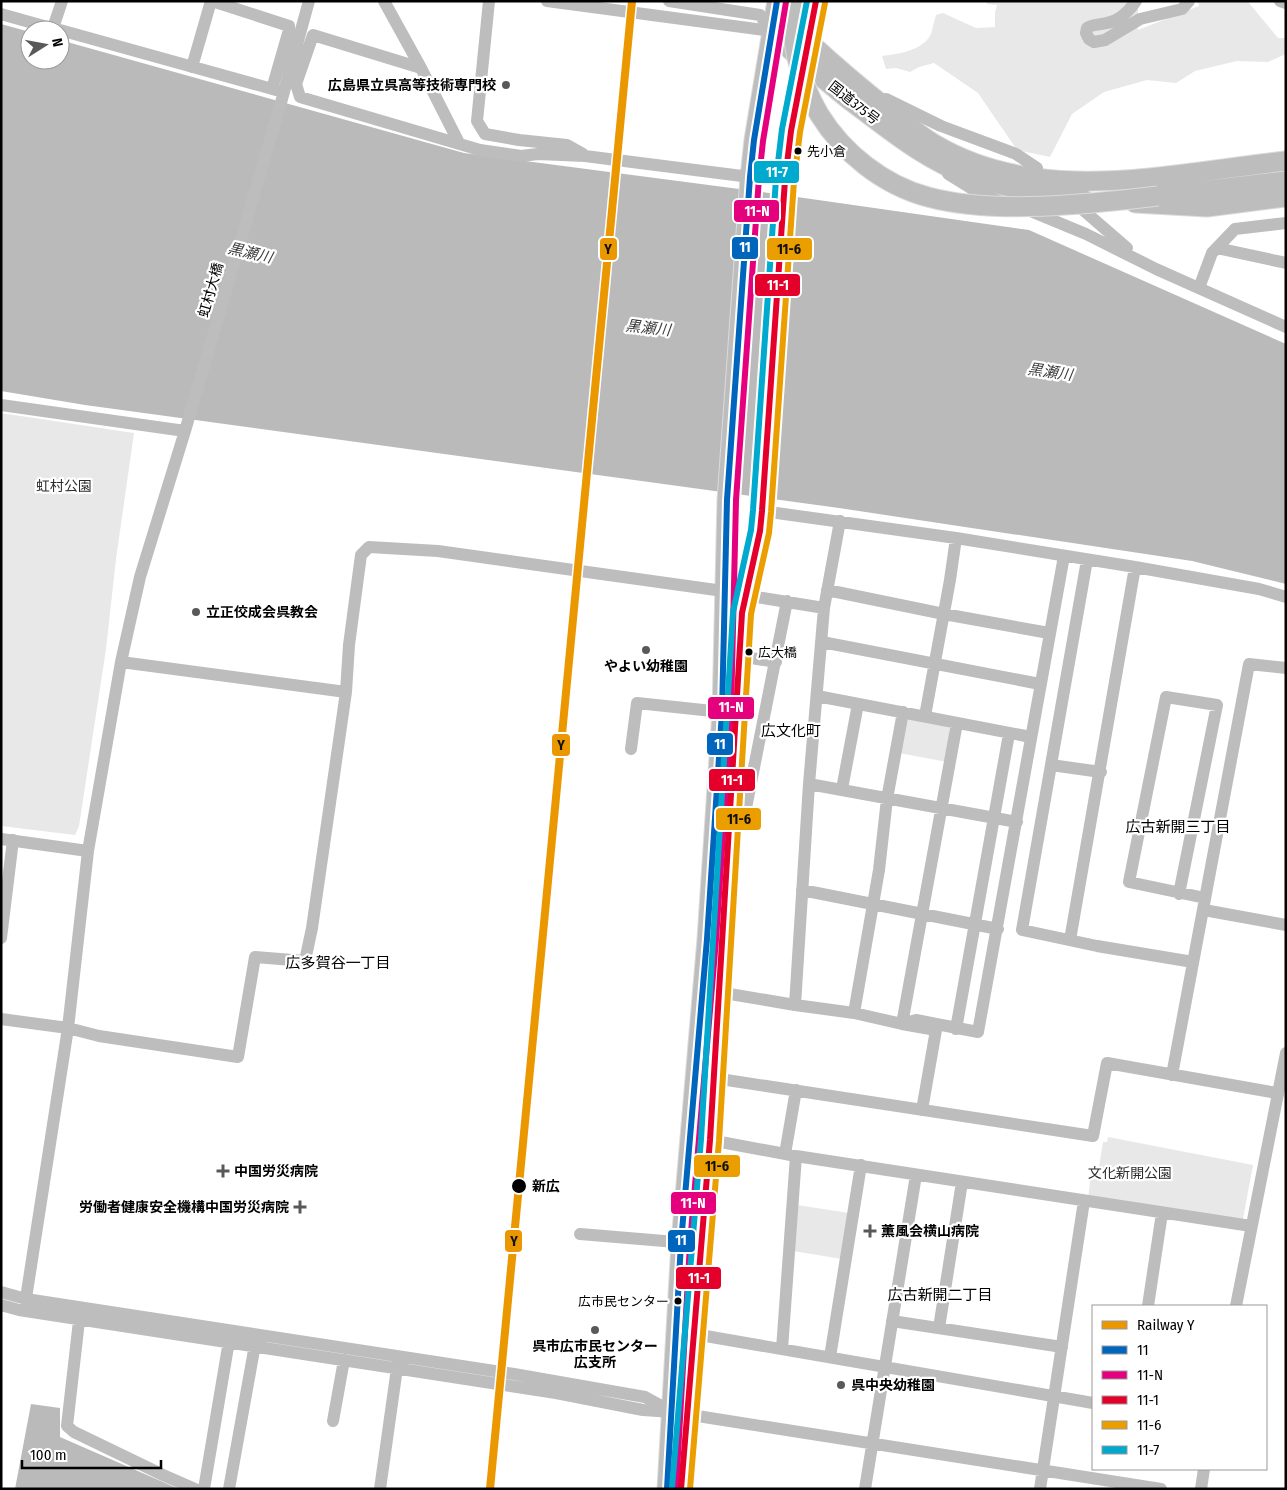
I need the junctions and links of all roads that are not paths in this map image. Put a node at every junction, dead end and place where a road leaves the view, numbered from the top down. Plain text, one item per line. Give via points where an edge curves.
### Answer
1 (62, 1) edge
2 (212, 1) edge
3 (309, 1) edge
4 (384, 1) edge
5 (489, 1) edge
6 (547, 1) edge
7 (669, 1) edge
8 (777, 1) edge
9 (793, 1) edge
10 (802, 1) edge
11 (816, 1) edge
12 (1136, 1) edge
13 (1189, 1) edge
14 (1280, 1) edge
15 (1286, 3) edge
16 (1, 14) edge
17 (22, 20) edge
18 (59, 20) edge
19 (771, 31) junction
20 (70, 33) edge
21 (808, 42) junction
22 (830, 61) junction
23 (804, 64) junction
24 (192, 66) junction
25 (421, 68) junction
26 (284, 94) junction
27 (900, 138) junction
28 (459, 143) junction
29 (585, 156) junction
30 (1286, 161) edge
31 (1037, 168) dead end
32 (1286, 171) edge
33 (1286, 181) edge
34 (750, 182) junction
35 (1157, 191) junction
36 (1286, 197) edge
37 (1082, 209) dead end
38 (1286, 223) edge
39 (1217, 248) junction
40 (1286, 263) edge
41 (1156, 269) junction
42 (1199, 288) junction
43 (1286, 327) edge
44 (1, 405) edge
45 (185, 431) junction
46 (762, 508) junction
47 (840, 521) junction
48 (956, 538) junction
49 (1064, 556) junction
50 (1087, 560) junction
51 (1135, 567) junction
52 (827, 590) junction
53 (725, 594) junction
54 (744, 596) junction
55 (1286, 598) edge
56 (787, 601) junction
57 (824, 608) junction
58 (944, 614) junction
59 (1049, 632) junction
60 (822, 642) junction
61 (739, 656) junction
62 (121, 662) junction
63 (776, 662) junction
64 (934, 664) junction
65 (1286, 668) edge
66 (1040, 684) junction
67 (346, 692) junction
68 (817, 696) junction
69 (858, 704) junction
70 (722, 712) junction
71 (903, 712) junction
72 (925, 716) junction
73 (957, 724) junction
74 (1009, 734) junction
75 (1031, 737) junction
76 (631, 749) dead end
77 (1051, 765) junction
78 (1101, 772) junction
79 (809, 784) junction
80 (842, 789) junction
81 (887, 799) junction
82 (940, 808) junction
83 (994, 818) junction
84 (1017, 822) junction
85 (729, 828) junction
86 (7, 839) edge
87 (88, 851) junction
88 (802, 890) junction
89 (1179, 894) junction
90 (873, 904) junction
91 (1204, 904) junction
92 (921, 914) junction
93 (974, 924) junction
94 (1286, 926) edge
95 (998, 928) junction
96 (1, 938) edge
97 (1070, 940) junction
98 (1193, 962) junction
99 (718, 992) junction
100 (795, 1005) junction
101 (854, 1013) junction
102 (1, 1019) edge
103 (902, 1024) junction
104 (68, 1028) junction
105 (956, 1029) junction
106 (1286, 1053) edge
107 (1172, 1075) junction
108 (704, 1077) junction
109 (796, 1090) junction
110 (1277, 1094) junction
111 (922, 1110) junction
112 (710, 1140) junction
113 (791, 1155) junction
114 (861, 1166) junction
115 (916, 1175) junction
116 (962, 1182) junction
117 (1084, 1201) junction
118 (1162, 1213) junction
119 (1251, 1226) junction
120 (580, 1234) dead end
121 (681, 1243) junction
122 (700, 1244) junction
123 (1, 1292) edge
124 (1, 1305) edge
125 (25, 1305) junction
126 (1148, 1305) edge
127 (1236, 1305) edge
128 (80, 1313) junction
129 (892, 1321) junction
130 (939, 1328) junction
131 (694, 1334) junction
132 (230, 1336) junction
133 (256, 1340) junction
134 (1062, 1347) junction
135 (306, 1348) junction
136 (782, 1349) junction
137 (830, 1357) junction
138 (344, 1360) junction
139 (398, 1362) junction
140 (884, 1366) junction
141 (1054, 1396) junction
142 (1092, 1403) edge
143 (679, 1413) junction
144 (333, 1420) dead end
145 (873, 1444) junction
146 (1043, 1469) junction
147 (1204, 1470) edge
148 (195, 1489) edge
149 (204, 1489) edge
150 (230, 1489) edge
151 (380, 1489) edge
152 (666, 1489) edge
153 (681, 1489) edge
154 (865, 1489) edge
155 (1040, 1489) edge
156 (1162, 1489) edge
157 (1201, 1489) edge

1 - 18 street
2 - 24 street
2 - 26 street via 288,26
3 - 26 street
4 - 25 street
5 - 29 street via 477,121 485,134 567,145
6 - 19 street
7 - 19 street via 760,15
8 - 19 highway
9 - 35 highway, bridge via 792,30 799,66 825,123 850,153 867,167 904,188 947,201 1044,206
10 - 35 highway via 805,52 821,98 858,146 906,177 970,193
11 - 21 highway
12 - 13 street via 1119,19 1087,28 1089,39 1094,42 1105,40 1140,19 1182,10
14 - 15 street
16 - 17 street
19 - 21 highway, 国道375号
19 - 23 highway, 国道375号
19 - 34 highway
20 - 24 street
21 - 22 highway, 国道375号
21 - 23 highway
22 - 30 highway, 国道375号 via 919,134 958,157 1009,174 1078,182
22 - 31 street via 866,87 912,113 1010,151
23 - 27 highway, 国道375号
23 - 46 highway via 785,180
24 - 26 street
25 - 26 street via 313,34 296,84
25 - 28 street
26 - 28 street
26 - 45 street, 虹村大橋
27 - 36 highway, 国道375号 via 966,174 1040,194 1188,207
27 - 41 street via 977,192 1043,215
28 - 29 street via 480,150 521,156
29 - 34 street
32 - 35 highway
33 - 35 highway
34 - 53 highway via 728,500
37 - 41 street
38 - 39 street via 1235,230
39 - 40 street
39 - 42 street via 1212,253
41 - 42 street
42 - 43 street
44 - 45 street
45 - 62 street, 虹村大橋 via 140,577
46 - 47 street
46 - 54 highway
47 - 48 street
47 - 52 street
48 - 49 street
48 - 58 street
49 - 50 street
49 - 59 street
50 - 51 street
50 - 77 street
51 - 55 street via 1258,589
51 - 78 street
52 - 57 street
52 - 58 street
53 - 54 street
53 - 67 street via 716,590 438,551 370,547 360,555
53 - 70 highway
54 - 56 street
54 - 61 highway
56 - 57 street
56 - 63 street
57 - 60 street
58 - 59 street
58 - 64 street
59 - 66 street
60 - 64 street
60 - 68 street
61 - 63 street
61 - 85 highway
62 - 67 street
62 - 87 street, 虹村大橋
63 - 85 street via 745,812 740,824
64 - 66 street
64 - 72 street
65 - 91 street via 1249,664
66 - 75 street
67 - 104 street via 305,961 254,957 238,1057
68 - 69 street
68 - 79 street
69 - 71 street
69 - 80 street
70 - 76 street via 637,703
70 - 108 highway via 707,939
71 - 72 street
71 - 81 street
72 - 73 street
73 - 74 street
73 - 82 street
74 - 75 street
74 - 83 street
75 - 84 street
77 - 78 street
77 - 97 street via 1022,930
78 - 97 street
79 - 80 street
79 - 88 street
80 - 81 street
81 - 82 street
81 - 90 street
82 - 83 street
82 - 92 street
83 - 84 street
83 - 93 street
84 - 95 street
85 - 99 highway
86 - 87 street
86 - 96 street
87 - 104 street, 虹村大橋
88 - 90 street
88 - 100 street
89 - 89 street via 1129,882 1166,697 1217,705
89 - 91 street
90 - 92 street
90 - 101 street
91 - 94 street
91 - 98 street
92 - 93 street
92 - 103 street
93 - 95 street
93 - 105 street
95 - 105 street via 978,1032
97 - 98 street
98 - 107 street
99 - 100 street
99 - 108 highway
100 - 101 street
101 - 103 street
102 - 104 street
103 - 105 street via 916,1020
103 - 111 street via 936,1030
104 - 125 street, 虹村大橋
106 - 110 street
107 - 110 street
107 - 111 street via 1107,1063 1093,1136
108 - 109 street
108 - 112 highway
108 - 121 highway
109 - 111 street
109 - 113 street
110 - 119 street
112 - 113 street
112 - 122 highway
113 - 114 street
113 - 136 street
114 - 115 street
114 - 137 street
115 - 116 street
115 - 129 street
116 - 117 street
116 - 130 street
117 - 118 street
117 - 134 street
118 - 119 street
118 - 126 street
119 - 127 street
120 - 121 street
121 - 122 street
121 - 143 highway
122 - 131 highway
123 - 125 street
124 - 125 street
125 - 128 street
128 - 132 street
128 - 148 street via 67,1426
129 - 130 street
129 - 140 street
130 - 134 street
131 - 136 street
131 - 143 highway
132 - 133 street
132 - 149 street
133 - 135 street
133 - 150 street
134 - 141 street
135 - 138 street
135 - 139 street
136 - 137 street
137 - 140 street
138 - 139 street
138 - 144 street
139 - 143 street via 513,1380 643,1410
139 - 151 street
140 - 141 street
140 - 145 street
141 - 142 street
141 - 146 street
143 - 145 street
143 - 152 highway
143 - 153 highway
145 - 146 street
145 - 154 street
146 - 155 street
146 - 156 street
147 - 157 street

